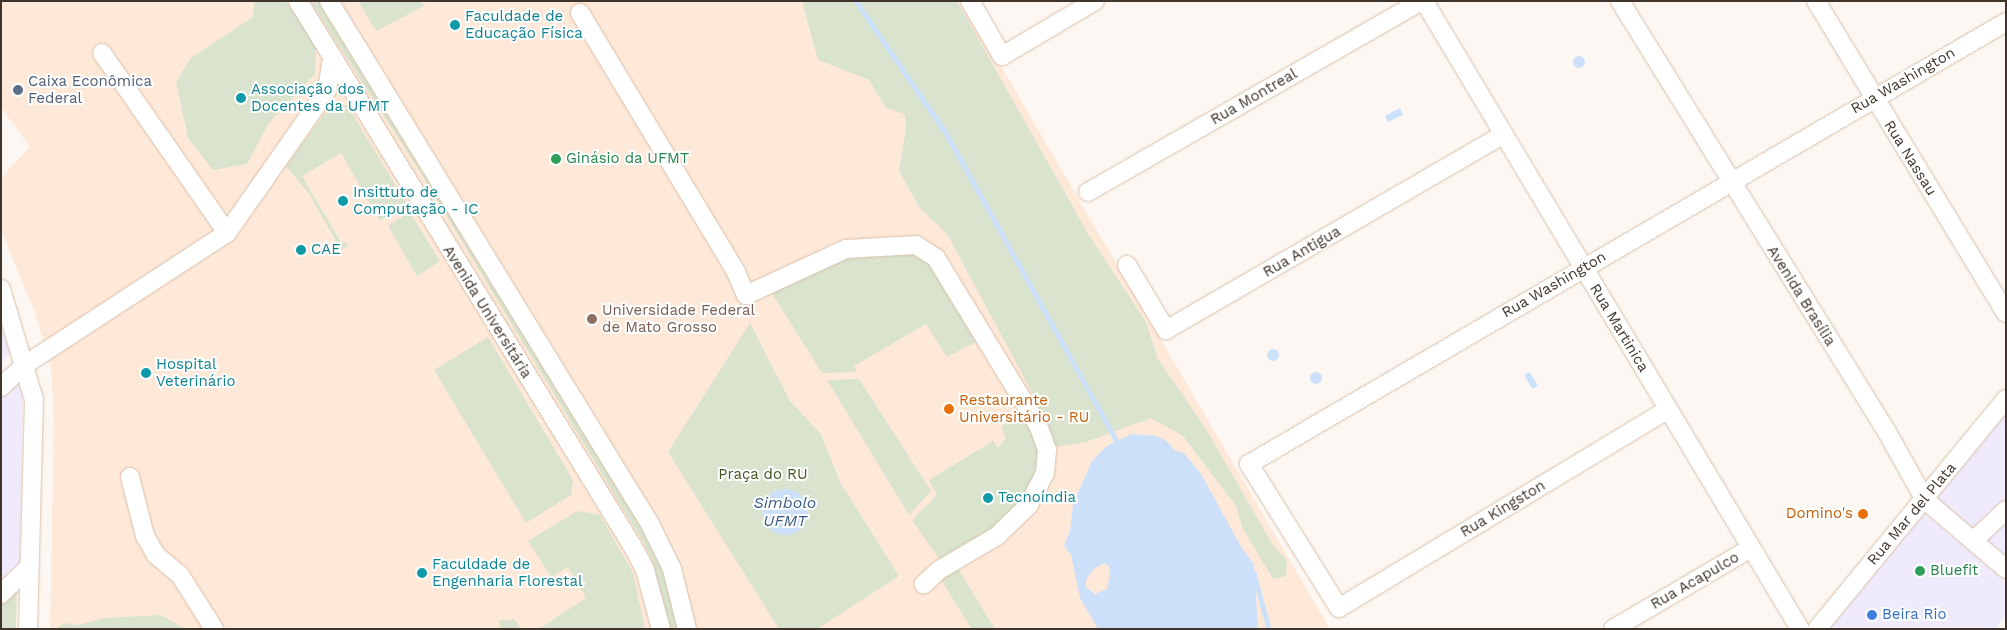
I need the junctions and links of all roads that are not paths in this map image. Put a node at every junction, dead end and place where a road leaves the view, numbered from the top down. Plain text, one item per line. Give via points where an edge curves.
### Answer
1 (298, 1) edge
2 (329, 1) edge
3 (970, 1) edge
4 (1095, 1) edge
5 (1422, 1) edge
6 (1620, 1) edge
7 (1816, 1) edge
8 (580, 13) dead end
9 (2006, 22) edge
10 (102, 53) dead end
11 (332, 58) junction
12 (355, 96) junction
13 (1874, 99) junction
14 (319, 103) junction
15 (1503, 135) junction
16 (1730, 183) junction
17 (1088, 192) dead end
18 (227, 233) junction
19 (1126, 265) dead end
20 (1583, 268) junction
21 (1, 289) edge
22 (2006, 313) edge
23 (26, 364) junction
24 (1, 387) edge
25 (2006, 399) edge
26 (1667, 410) junction
27 (130, 477) dead end
28 (1924, 500) junction
29 (2006, 510) edge
30 (1973, 541) junction
31 (1751, 548) junction
32 (30, 566) junction
33 (2006, 569) edge
34 (924, 584) dead end
35 (1, 594) edge
36 (1339, 608) joint
37 (28, 629) edge
38 (214, 629) edge
39 (661, 629) edge
40 (687, 629) edge
41 (1613, 629) edge
42 (1800, 629) edge
43 (1817, 629) edge

1 - 11 street, Avenida Universitária
2 - 40 street, Avenida Universitária via 650,524 672,570
3 - 4 street via 1002,56
5 - 15 street, Rua Martinica
5 - 17 street, Rua Montreal
6 - 16 street, Avenida Brasília
7 - 13 street, Rua Nassau
8 - 34 street via 736,272 746,295 846,249 916,245 936,258 1038,425 1045,439 1047,463 1042,485 1029,505 997,536 940,570
9 - 13 street, Rua Washington
10 - 18 street
11 - 12 street, Avenida Universitária
11 - 14 street via 331,81
12 - 14 street via 337,95
12 - 39 street, Avenida Universitária via 633,547 648,578
13 - 16 street, Rua Washington
13 - 22 street, Rua Nassau
14 - 18 street
15 - 19 street, Rua Antigua via 1166,330
15 - 20 street, Rua Martinica
16 - 20 street, Rua Washington
16 - 28 street, Avenida Brasília via 1887,432
18 - 23 street
20 - 26 street, Rua Martinica
20 - 36 street, Rua Washington via 1249,464
21 - 23 street
23 - 24 street
23 - 32 street via 34,400
25 - 28 street, Rua Mar del Plata
26 - 31 street, Rua Martinica
26 - 36 street, Rua Kingston
27 - 38 street via 145,536 156,555 180,575
28 - 30 street, Avenida Brasília
28 - 43 street, Rua Mar del Plata
29 - 30 street
30 - 33 street, Avenida Brasília
31 - 41 street, Rua Acapulco
31 - 42 street, Rua Martinica
32 - 35 street
32 - 37 street

